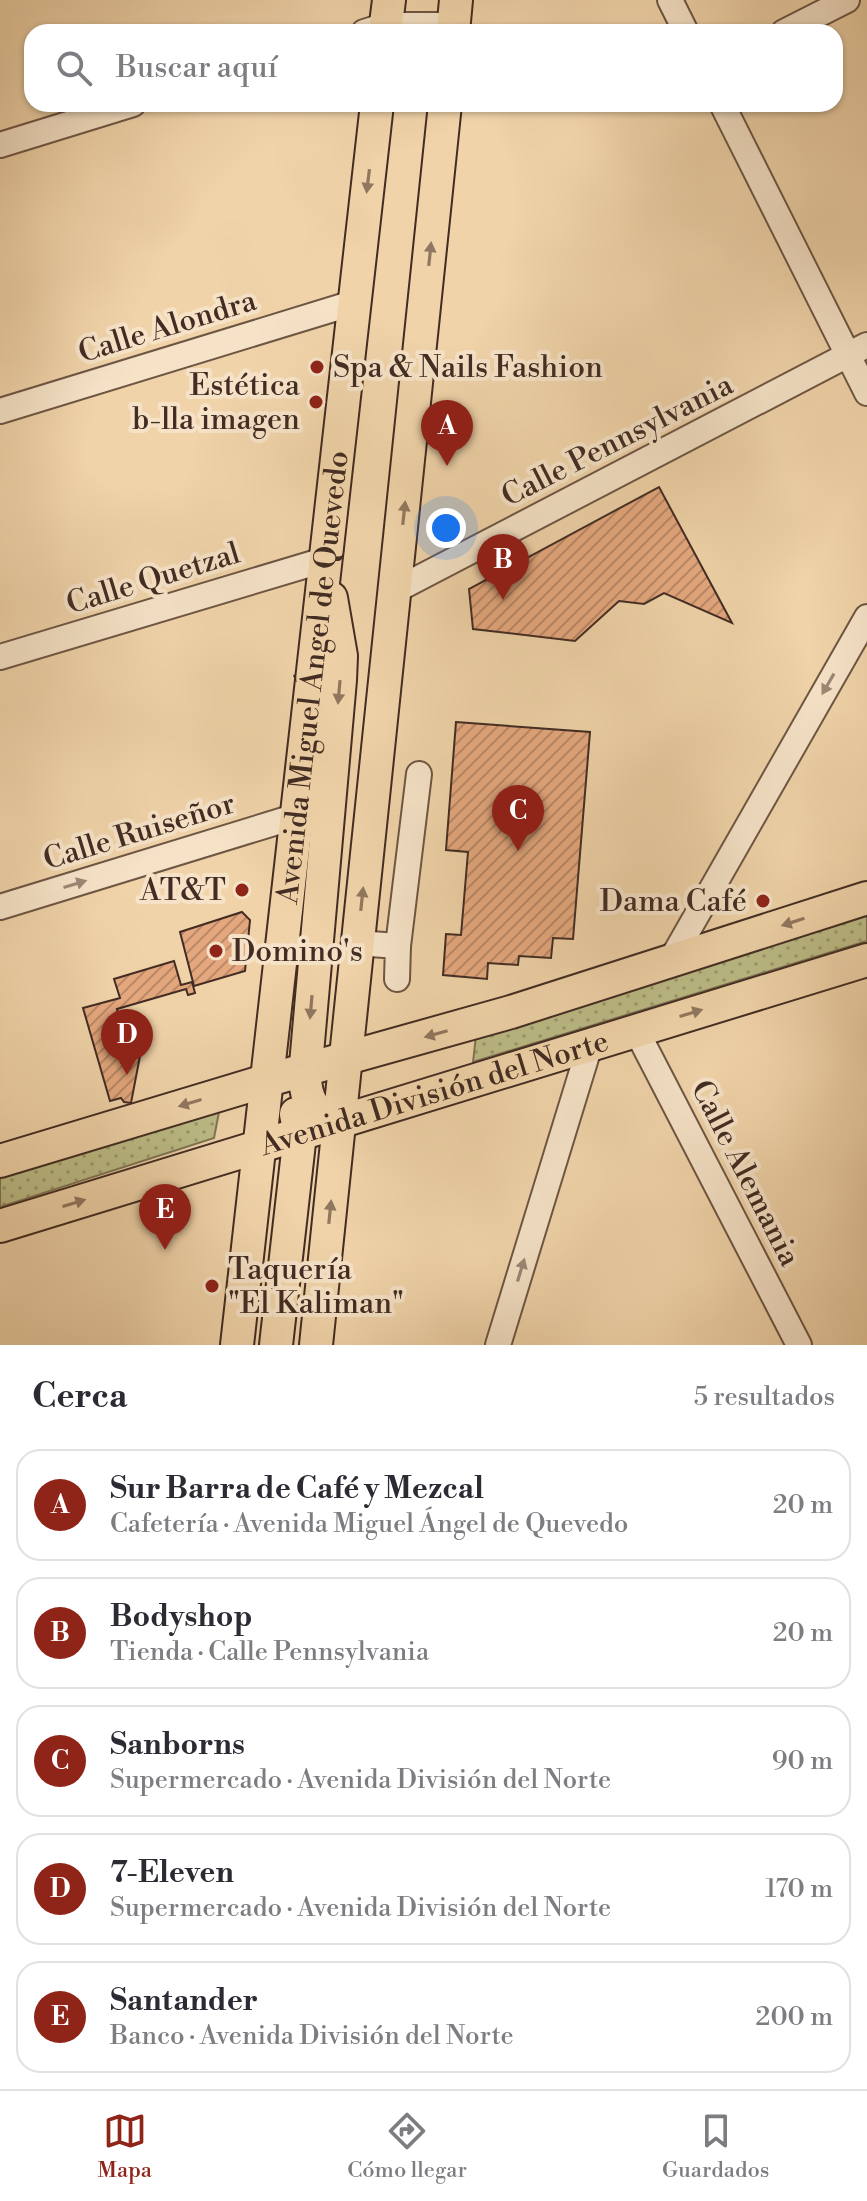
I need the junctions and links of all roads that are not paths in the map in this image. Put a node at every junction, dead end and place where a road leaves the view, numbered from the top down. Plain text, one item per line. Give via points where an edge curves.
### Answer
1 (847, 0) edge
2 (672, 1) edge
3 (454, 19) edge
4 (381, 22) edge
5 (682, 24) edge
6 (800, 24) edge
7 (107, 112) edge
8 (376, 112) edge
9 (444, 112) edge
10 (726, 112) edge
11 (0, 145) edge
12 (353, 303) junction
13 (858, 350) edge
14 (867, 393) edge
15 (0, 411) edge
16 (324, 560) junction
17 (396, 590) junction
18 (867, 617) edge
19 (0, 657) edge
20 (419, 774) dead end
21 (297, 816) junction
22 (867, 898) edge
23 (0, 907) edge
24 (357, 943) junction
25 (398, 946) junction
26 (867, 960) edge
27 (670, 962) junction
28 (397, 979) dead end
29 (636, 1030) junction
30 (590, 1045) junction
31 (345, 1060) junction
32 (305, 1070) junction
33 (265, 1081) junction
34 (339, 1123) junction
35 (300, 1134) junction
36 (258, 1146) junction
37 (0, 1161) edge
38 (0, 1226) edge
39 (237, 1345) edge
40 (276, 1345) edge
41 (316, 1345) edge
42 (498, 1345) edge
43 (799, 1345) edge

1 - 6 street
2 - 5 street
3 - 4 street
7 - 11 street
8 -> 12 main road, Avenida Miguel Ángel de Quevedo
17 -> 9 main road
10 - 13 street
12 - 15 street, Calle Alondra
12 - 16 main road, Avenida Miguel Ángel de Quevedo
13 - 14 street
13 - 17 street, Calle Pennsylvania
16 - 19 street, Calle Quetzal
16 - 21 main road, Avenida Miguel Ángel de Quevedo
16 -> 32 main road via 341,656
24 -> 17 main road
18 -> 27 street
20 - 25 street
23 -> 21 street, Calle Ruiseñor
21 - 33 main road, Avenida Miguel Ángel de Quevedo
22 -> 27 main road, Avenida División del Norte
24 - 25 street
24 - 31 main road
25 - 28 street
29 -> 26 main road, Avenida División del Norte
27 -> 31 main road, Avenida División del Norte
29 - 30 main road, Avenida División del Norte
29 - 43 street, Calle Alemania
30 - 34 main road, Avenida División del Norte
42 -> 30 street
31 - 32 main road, Avenida División del Norte
31 - 34 main road
32 - 33 main road, Avenida División del Norte
32 - 34 main road via 310,1103 326,1119
33 - 35 main road via 291,1104
33 - 36 main road, Avenida Miguel Ángel de Quevedo
33 -> 37 main road, Avenida División del Norte
34 - 35 main road, Avenida División del Norte
41 -> 34 main road
35 - 36 main road, Avenida División del Norte
35 - 40 main road
38 -> 36 main road, Avenida División del Norte
36 - 39 main road, Avenida Miguel Ángel de Quevedo

